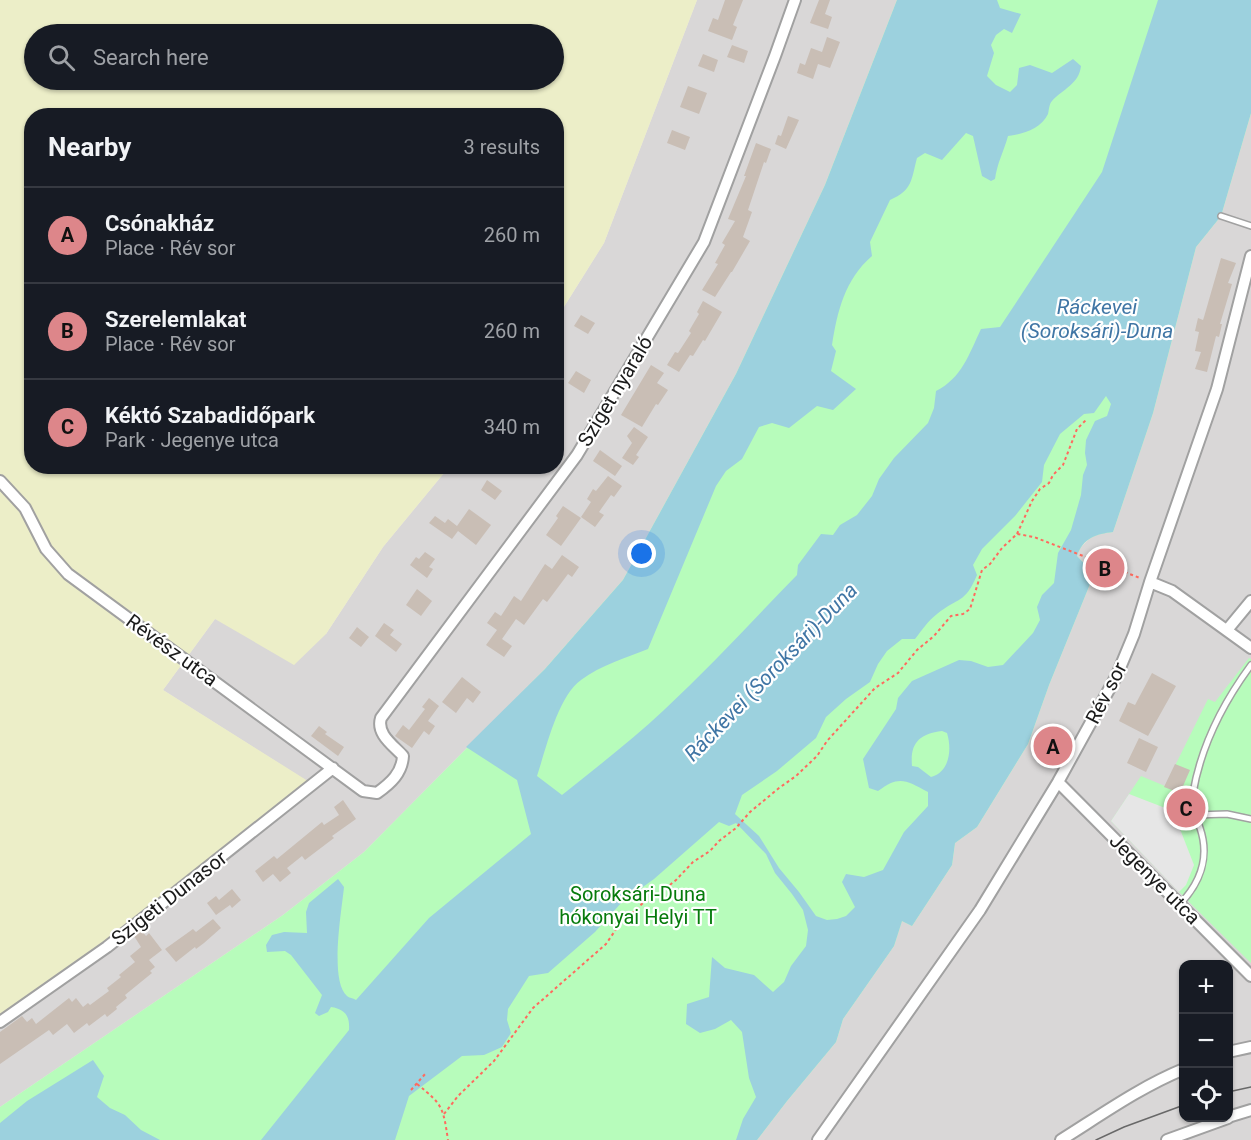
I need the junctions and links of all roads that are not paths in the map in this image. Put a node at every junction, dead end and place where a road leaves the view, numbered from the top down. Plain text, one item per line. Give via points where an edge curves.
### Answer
1 (795, 0) edge
2 (1221, 216) dead end
3 (1251, 226) edge
4 (1251, 256) edge
5 (564, 472) edge
6 (563, 474) edge
7 (0, 481) edge
8 (1150, 582) junction
9 (1251, 601) edge
10 (1227, 630) junction
11 (1251, 648) edge
12 (1251, 664) edge
13 (333, 768) junction
14 (1058, 782) junction
15 (370, 793) joint
16 (1195, 815) junction
17 (1251, 819) edge
18 (1180, 904) junction
19 (1251, 975) edge
20 (0, 1022) edge
21 (1251, 1047) edge
22 (1233, 1051) edge
23 (1179, 1071) edge
24 (1251, 1110) edge
25 (1233, 1115) edge
26 (1215, 1122) edge
27 (818, 1140) edge
28 (1061, 1140) edge
29 (1167, 1140) edge

1 - 5 street, Sziget nyaraló via 704,242
2 - 3 lane
4 - 8 street, Rév sor via 1217,389
6 - 15 street, Sziget nyaraló via 381,718 384,736 403,756 402,768 387,786
7 - 13 street, Révész utca via 25,508 46,549 68,574
8 - 10 street via 1172,591
8 - 14 street, Rév sor via 1117,675
9 - 10 street
10 - 11 street
12 - 16 lane via 1221,711 1201,757 1192,804
13 - 15 street, Révész utca
13 - 20 street, Szigeti Dunasor via 107,947
14 - 18 street, Jegenye utca
14 - 27 street, Rév sor via 980,910
16 - 17 lane via 1227,814
16 - 18 lane via 1204,854 1194,889
18 - 19 street, Jegenye utca
21 - 22 street
23 - 28 street via 1137,1092
24 - 25 street
26 - 29 street

